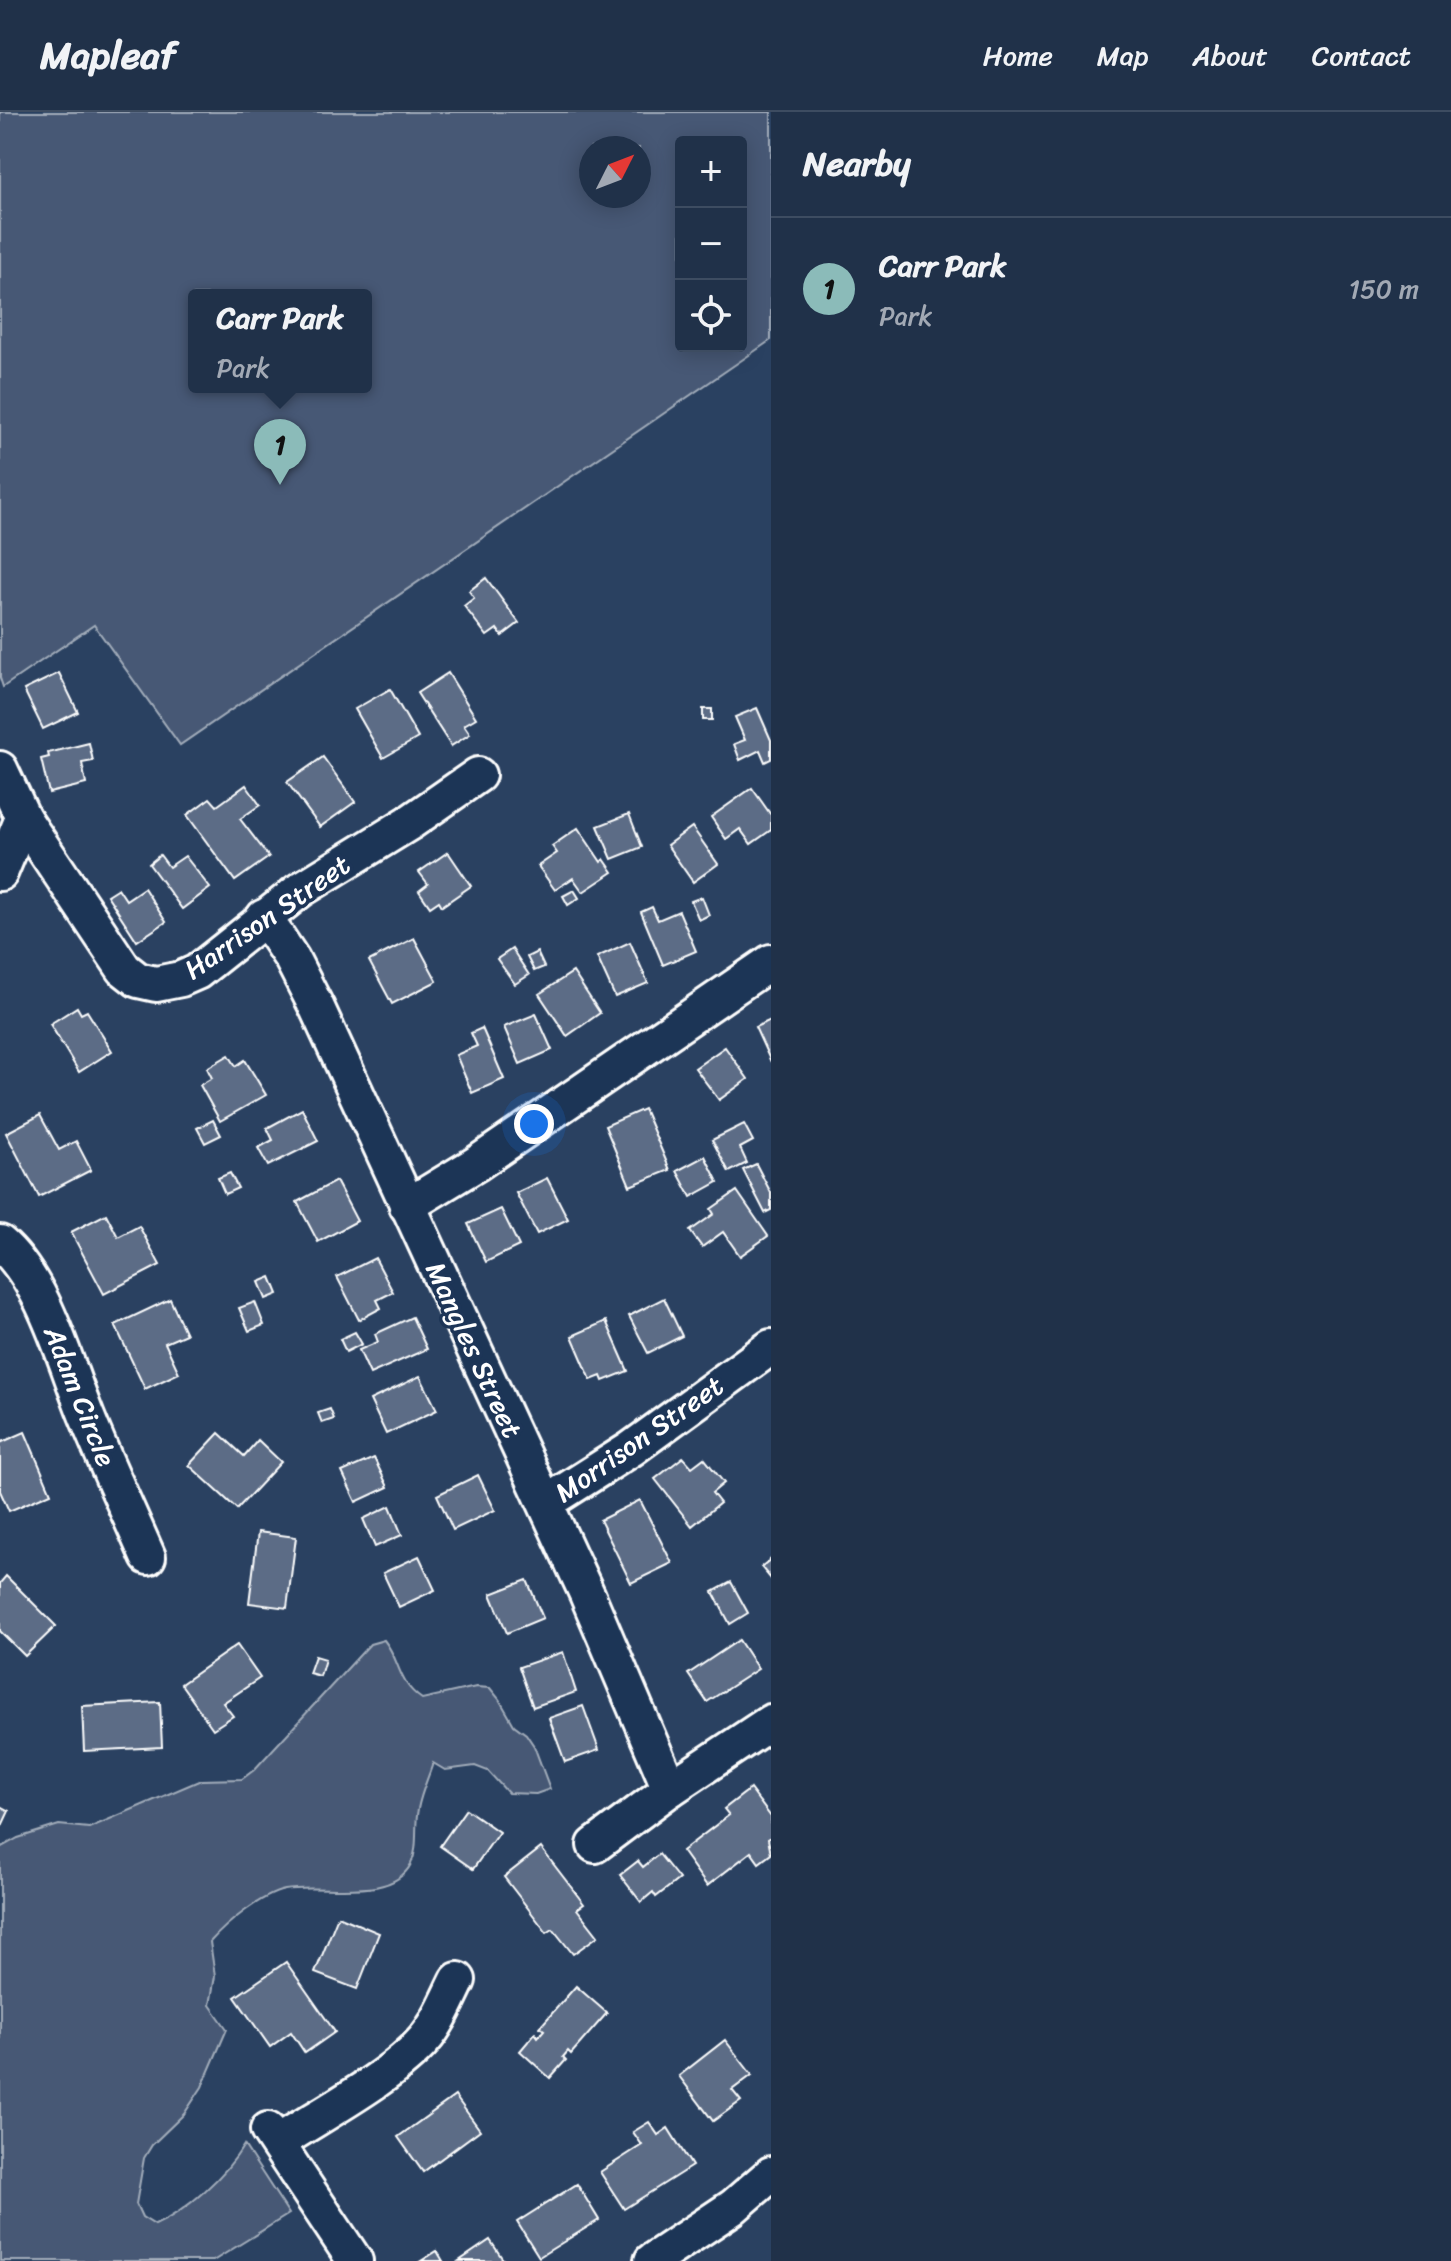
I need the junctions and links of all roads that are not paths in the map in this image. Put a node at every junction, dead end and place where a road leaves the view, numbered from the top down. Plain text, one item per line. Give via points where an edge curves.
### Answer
1 (1, 775) edge
2 (478, 775) dead end
3 (23, 818) junction
4 (0, 873) edge
5 (264, 917) junction
6 (771, 962) edge
7 (407, 1206) junction
8 (0, 1243) edge
9 (771, 1347) edge
10 (546, 1503) junction
11 (148, 1557) dead end
12 (771, 1722) edge
13 (670, 1789) junction
14 (595, 1845) dead end
15 (458, 1980) dead end
16 (771, 2174) edge
17 (355, 2261) edge
18 (652, 2261) edge

1 - 3 street, Harrison Street
2 - 5 street, Harrison Street
3 - 4 street
3 - 5 street, Harrison Street via 124,969 145,983 166,983 197,972
5 - 7 street, Mangles Street via 317,1008
6 - 7 street
7 - 10 street, Mangles Street
8 - 11 street, Adam Circle via 37,1292
9 - 10 street, Morrison Street via 631,1449
10 - 13 street, Mangles Street
12 - 13 street
13 - 14 street
15 - 17 street via 415,2050 366,2086 272,2137
16 - 18 street via 733,2207

